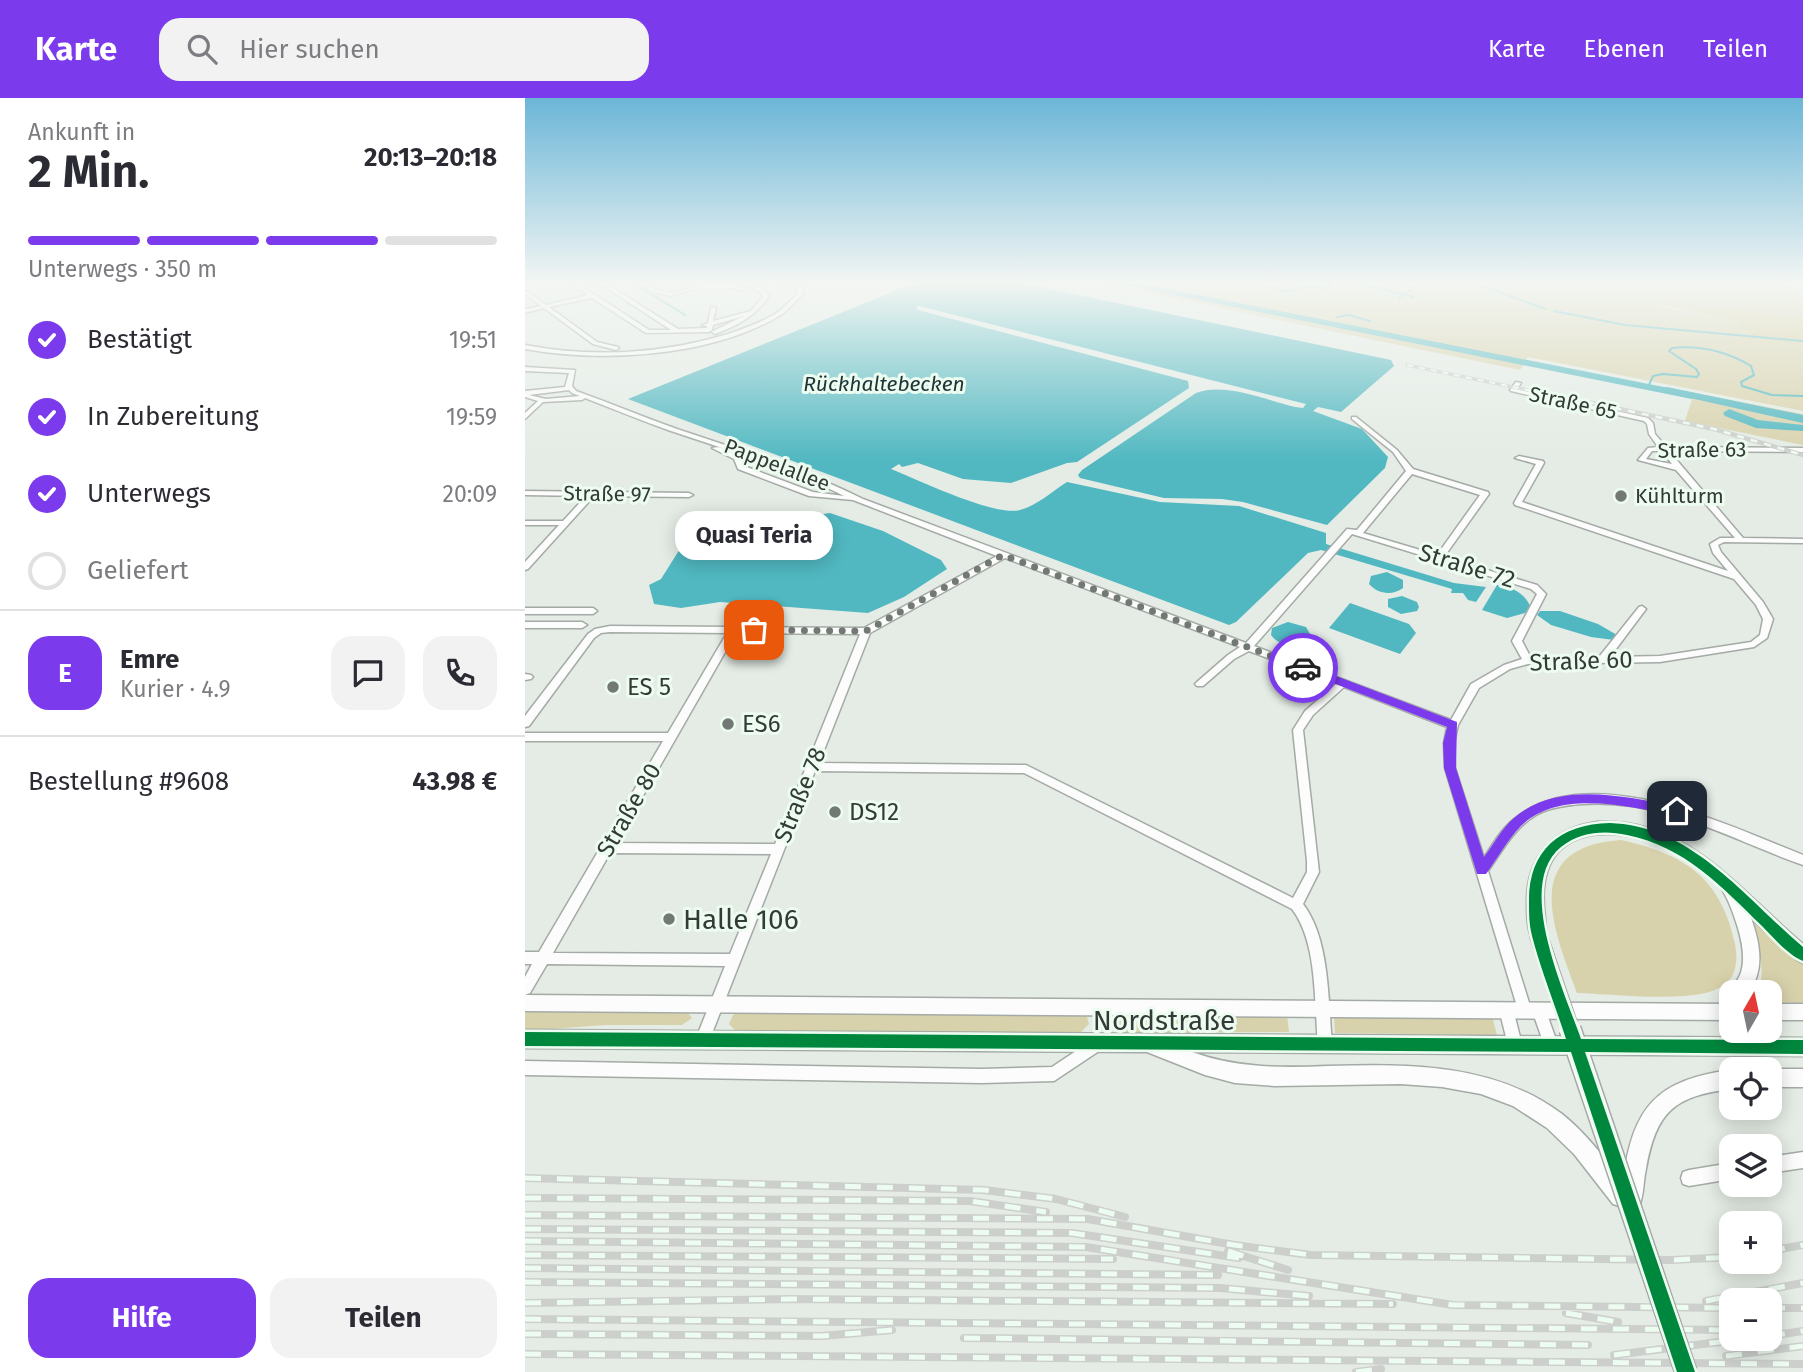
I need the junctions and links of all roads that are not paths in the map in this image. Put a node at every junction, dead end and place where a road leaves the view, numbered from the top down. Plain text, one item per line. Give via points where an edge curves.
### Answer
1 (593, 340) edge
2 (708, 340) edge
3 (654, 345) dead end
4 (525, 347) edge
5 (525, 369) edge
6 (569, 379) junction
7 (1518, 383) dead end
8 (555, 388) junction
9 (571, 390) junction
10 (546, 391) junction
11 (525, 395) edge
12 (568, 397) junction
13 (592, 398) junction
14 (539, 399) junction
15 (553, 401) junction
16 (532, 410) junction
17 (525, 416) edge
18 (1355, 418) dead end
19 (692, 436) junction
20 (1663, 449) junction
21 (1803, 450) edge
22 (716, 452) junction
23 (1519, 458) dead end
24 (768, 465) junction
25 (1678, 468) junction
26 (1410, 471) junction
27 (751, 472) junction
28 (794, 475) junction
29 (777, 482) junction
30 (822, 485) junction
31 (525, 493) edge
32 (592, 494) junction
33 (811, 494) junction
34 (847, 494) junction
35 (689, 495) dead end
36 (860, 501) junction
37 (525, 523) edge
38 (565, 523) junction
39 (1358, 534) junction
40 (1741, 540) junction
41 (1803, 541) edge
42 (1003, 555) junction
43 (1440, 557) junction
44 (525, 567) edge
45 (1737, 577) junction
46 (1642, 609) dead end
47 (525, 611) edge
48 (593, 611) dead end
49 (525, 625) edge
50 (582, 625) dead end
51 (733, 630) junction
52 (866, 631) junction
53 (1248, 647) junction
54 (1602, 660) junction
55 (1528, 661) junction
56 (1343, 683) junction
57 (1199, 684) dead end
58 (525, 723) edge
59 (1453, 725) junction
60 (525, 737) edge
61 (670, 737) junction
62 (811, 767) junction
63 (608, 848) junction
64 (778, 849) junction
65 (1803, 860) edge
66 (1482, 870) junction
67 (1727, 883) junction
68 (1296, 905) junction
69 (1803, 955) edge
70 (525, 958) edge
71 (544, 958) junction
72 (735, 960) junction
73 (1747, 980) edge
74 (525, 989) edge
75 (525, 1003) edge
76 (1719, 1003) edge
77 (718, 1004) junction
78 (1321, 1008) junction
79 (1523, 1009) junction
80 (1696, 1012) junction
81 (1719, 1012) edge
82 (1782, 1012) edge
83 (1803, 1012) edge
84 (525, 1039) edge
85 (702, 1041) junction
86 (1099, 1042) junction
87 (1140, 1042) junction
88 (1325, 1044) junction
89 (1515, 1045) junction
90 (1551, 1045) junction
91 (1803, 1047) edge
92 (525, 1068) edge
93 (1782, 1078) edge
94 (1803, 1078) edge
95 (1719, 1081) edge
96 (1803, 1160) edge
97 (1782, 1163) edge
98 (1719, 1173) edge
99 (1689, 1178) dead end
100 (1630, 1207) junction
101 (1686, 1372) edge

1 - 3 street via 612,348
2 - 4 street via 611,354 567,354
5 - 6 street via 570,370 574,372
6 - 8 street
6 - 9 street
7 - 20 street, Straße 65 via 1513,390 1643,418
8 - 9 street, Pappelallee
8 - 10 street
9 - 12 street
9 - 13 street, Pappelallee
10 - 11 street
10 - 14 street
11 - 14 street
12 - 13 street
12 - 15 street
13 - 19 street, Pappelallee
14 - 15 street
14 - 16 street
15 - 16 street
16 - 17 street
18 - 26 street via 1395,451
19 - 22 street, Pappelallee
19 - 34 street, Pappelallee via 785,467
20 - 21 street, Straße 63
20 - 25 street
20 - 25 street, Straße 63 via 1650,449 1642,460
22 - 24 street via 728,449
22 - 27 street, Pappelallee via 737,458 741,467
23 - 45 street via 1540,463 1518,503
24 - 27 street via 759,464
24 - 28 street
25 - 40 street
26 - 39 street
26 - 43 street via 1485,494
27 - 29 street, Pappelallee
28 - 29 street via 781,475
28 - 30 street
29 - 33 street, Pappelallee
30 - 33 street
30 - 34 street
31 - 32 street, Straße 97
32 - 35 street, Straße 97
32 - 38 street
33 - 36 street, Pappelallee
34 - 36 street, Pappelallee
36 - 42 street, Pappelallee
37 - 38 street
38 - 44 street
39 - 43 street, Straße 72
39 - 53 street via 1350,531
40 - 41 street
40 - 45 street, Straße 60 via 1714,544
42 - 52 street
42 - 53 street, Pappelallee
43 - 55 street, Straße 72 via 1534,587 1542,594 1517,641
45 - 54 street, Straße 60 via 1768,619 1761,640 1742,648 1660,659
46 - 54 street
47 - 48 street
49 - 50 street
51 - 52 street
51 - 58 street via 598,631
51 - 61 street, Straße 80
52 - 62 street, Straße 78
53 - 56 street, Pappelallee
53 - 57 street
54 - 55 street, Straße 60
55 - 59 street, Straße 60 via 1475,685
56 - 59 street, Pappelallee
56 - 68 street via 1309,713 1298,730 1313,872
59 - 66 street, Straße 60 via 1450,768
60 - 61 street
61 - 63 street, Straße 80
62 - 64 street, Straße 78
62 - 68 street via 1026,769
63 - 64 street
63 - 71 street, Straße 80
64 - 72 street, Straße 78
65 - 66 street via 1677,811 1585,799 1556,802 1517,822
66 - 79 street, Straße 60
67 - 69 street
67 - 73 street via 1745,927 1752,960
67 - 100 street, bridge via 1700,859 1632,830 1590,829 1571,834 1558,842 1539,868 1534,894 1538,934
68 - 78 street via 1304,912 1313,936
70 - 71 street
71 - 72 street
71 - 74 street, Straße 80
72 - 77 street, Straße 78
75 - 77 street, Nordstraße
76 - 80 street
77 - 78 street, Nordstraße
77 - 85 street, Straße 78
78 - 79 street, Nordstraße
78 - 88 street
79 - 80 street, Nordstraße
79 - 89 street
79 - 90 street
80 - 81 street, Nordstraße
82 - 83 street
84 - 85 street, Nordstraße
85 - 86 street, Nordstraße
86 - 87 street, Nordstraße
86 - 92 street via 1054,1074
87 - 88 street, Nordstraße
87 - 100 street via 1233,1073 1425,1075 1474,1081 1517,1098 1553,1120 1581,1146
88 - 89 street, Nordstraße
89 - 90 street, Nordstraße
90 - 91 street, Nordstraße
93 - 94 street
95 - 100 street via 1692,1086 1649,1118 1639,1142
96 - 97 street
98 - 99 street
100 - 101 street, bridge

